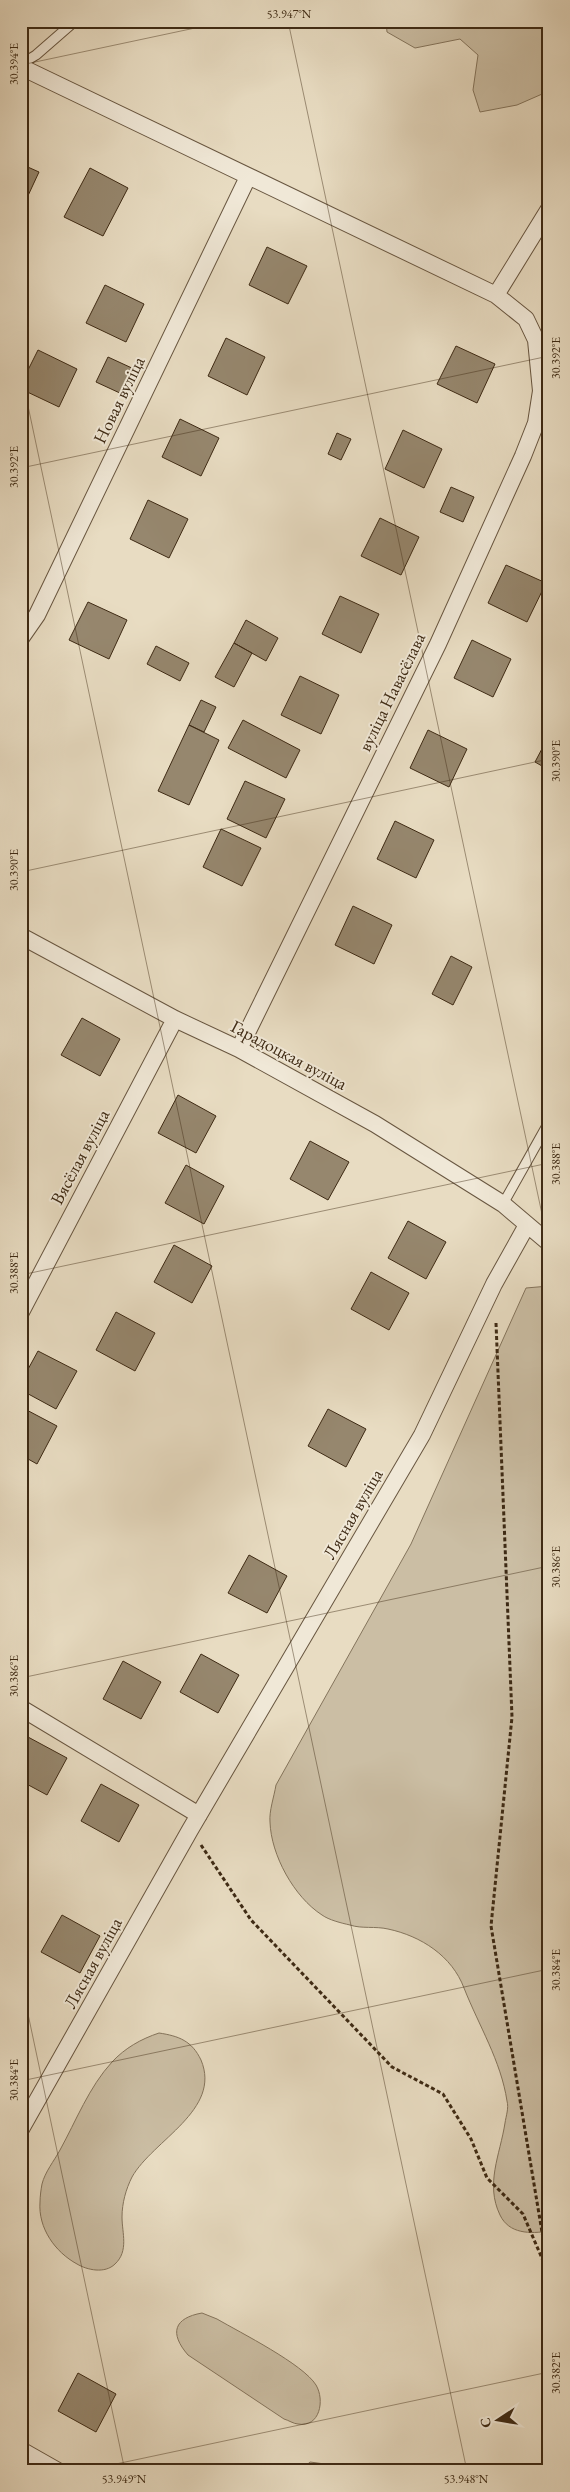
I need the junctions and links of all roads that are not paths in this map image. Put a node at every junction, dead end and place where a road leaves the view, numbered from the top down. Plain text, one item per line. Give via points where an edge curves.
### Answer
1 (75, 21) edge
2 (21, 65) edge
3 (248, 177) junction
4 (549, 209) edge
5 (496, 295) junction
6 (21, 638) edge
7 (21, 936) edge
8 (175, 1019) junction
9 (240, 1050) junction
10 (549, 1122) edge
11 (503, 1204) junction
12 (527, 1225) junction
13 (549, 1243) edge
14 (21, 1312) edge
15 (21, 1708) edge
16 (199, 1815) junction
17 (21, 2129) edge
18 (21, 2450) edge
19 (58, 2471) edge

1 - 2 lane
2 - 3 street
3 - 5 street
3 - 6 street, Новая вуліца via 37,614
4 - 5 street
5 - 9 street, вуліца Навасёлава via 526,319 536,340 541,391 536,423 438,644
7 - 8 street, Гарадоцкая вуліца
8 - 9 street, Гарадоцкая вуліца
8 - 14 street, Вясёлая вуліца
9 - 11 street, Гарадоцкая вуліца via 375,1124
10 - 11 lane
11 - 12 street, Гарадоцкая вуліца
12 - 13 street, Гарадоцкая вуліца
12 - 16 street, Лясная вуліца via 494,1284 422,1435
15 - 16 street
16 - 17 street, Лясная вуліца
18 - 19 street

